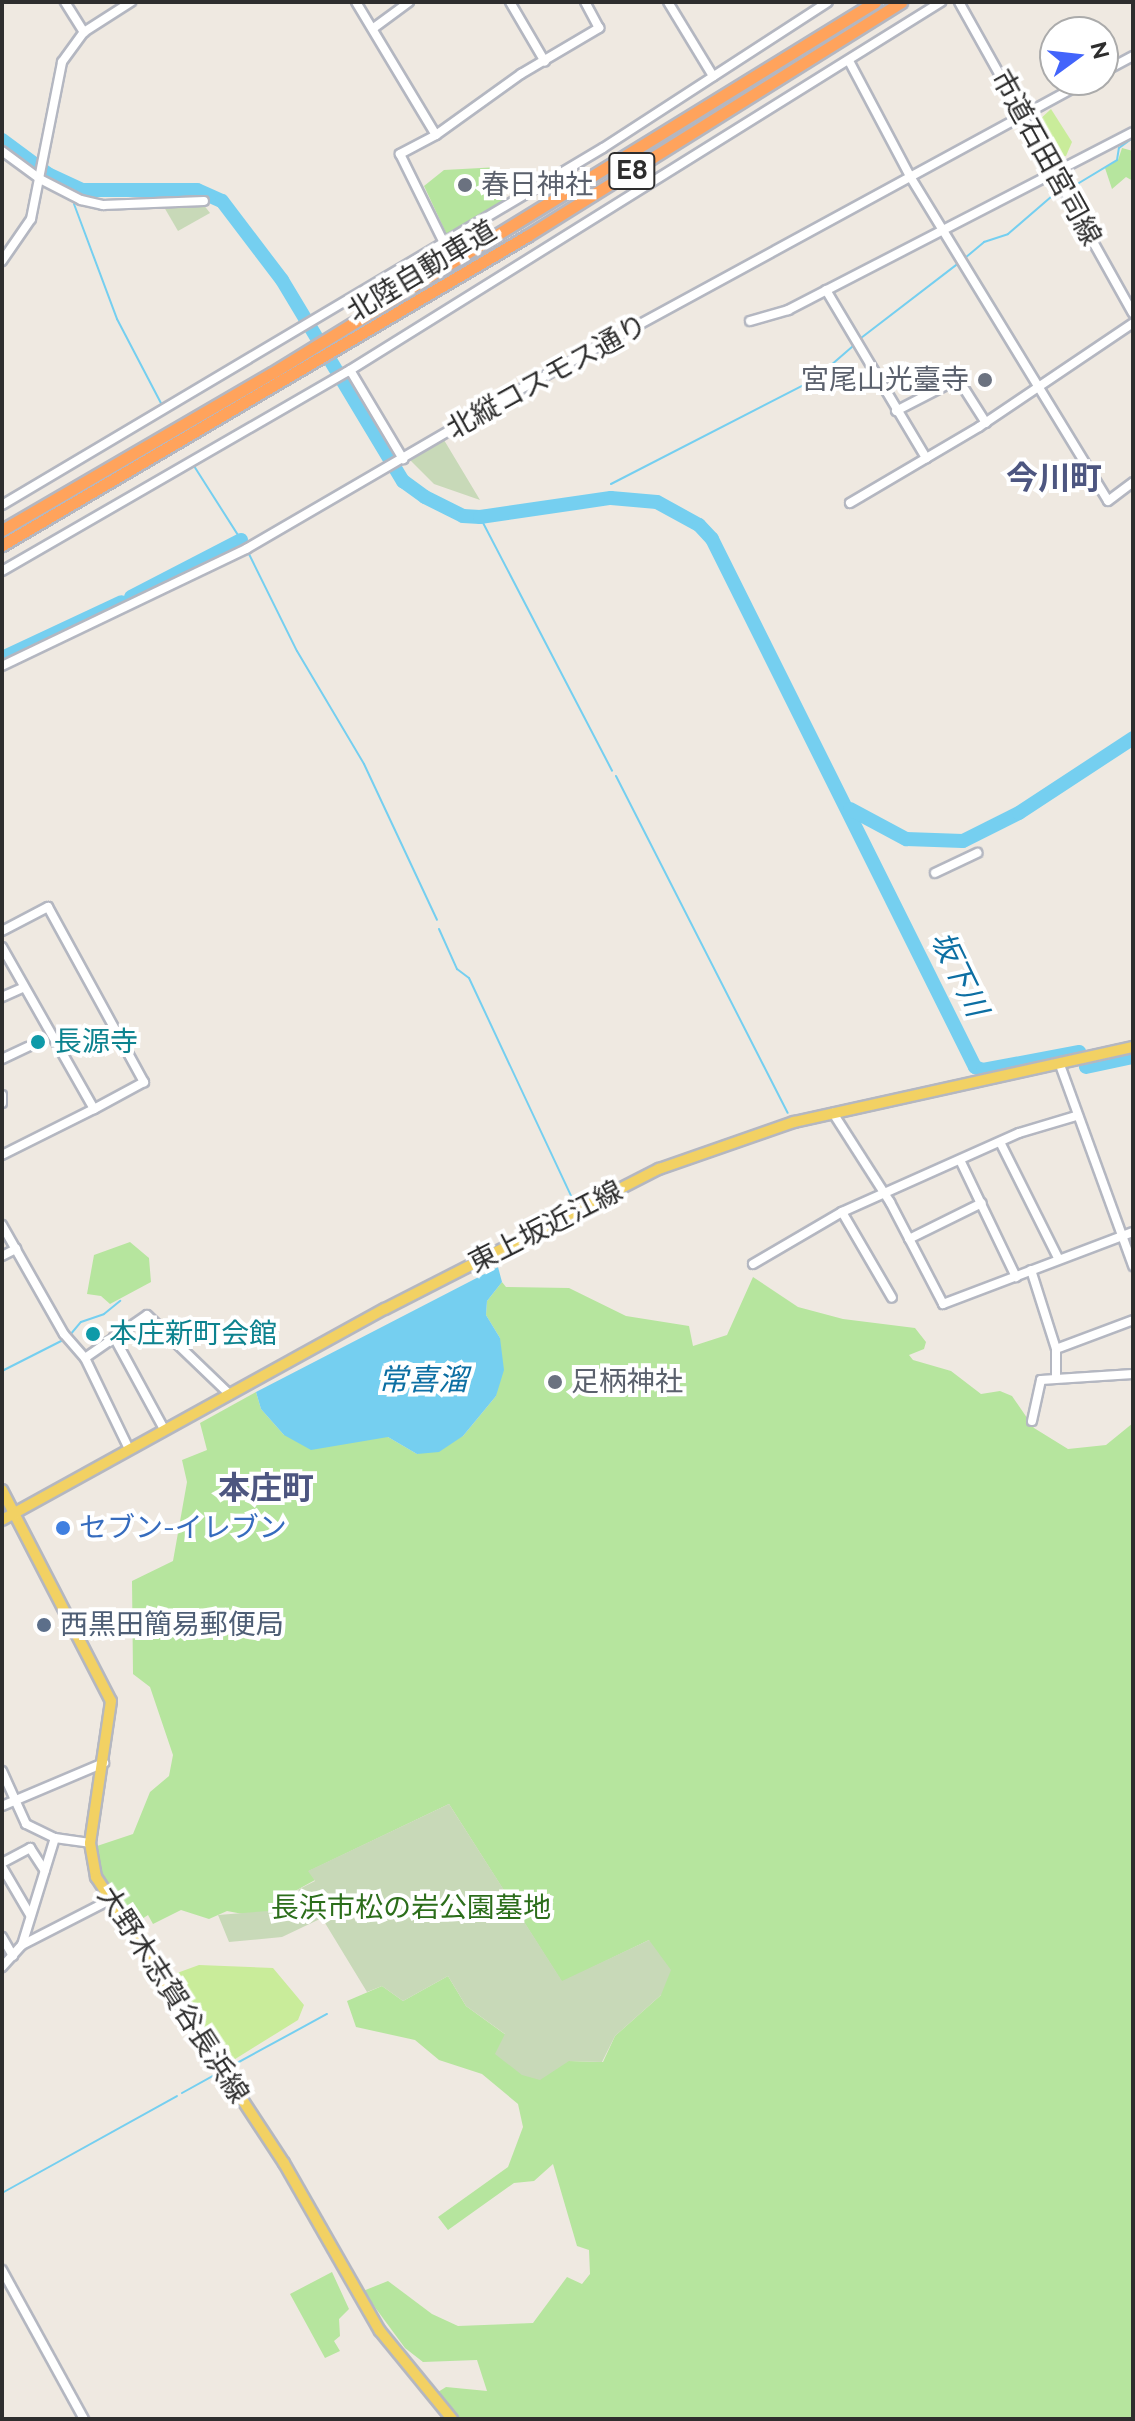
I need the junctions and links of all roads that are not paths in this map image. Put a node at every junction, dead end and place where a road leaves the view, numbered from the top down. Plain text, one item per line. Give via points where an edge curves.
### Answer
1 (65, 2) edge
2 (131, 2) edge
3 (356, 2) edge
4 (409, 2) edge
5 (510, 2) edge
6 (585, 2) edge
7 (668, 2) edge
8 (828, 2) edge
9 (875, 2) edge
10 (901, 2) edge
11 (941, 2) edge
12 (959, 2) edge
13 (375, 27) junction
14 (84, 32) junction
15 (849, 61) junction
16 (545, 62) junction
17 (713, 76) junction
18 (1059, 96) edge
19 (1025, 115) junction
20 (1133, 132) edge
21 (436, 135) junction
22 (2, 151) edge
23 (1055, 173) junction
24 (40, 177) junction
25 (911, 178) junction
26 (204, 201) dead end
27 (943, 230) junction
28 (444, 243) junction
29 (2, 261) edge
30 (826, 290) junction
31 (1133, 313) edge
32 (750, 321) dead end
33 (1133, 323) edge
34 (348, 371) junction
35 (1037, 387) junction
36 (896, 411) junction
37 (986, 423) junction
38 (926, 458) junction
39 (401, 459) junction
40 (1133, 482) edge
41 (850, 503) dead end
42 (2, 505) edge
43 (2, 530) edge
44 (2, 545) edge
45 (2, 571) edge
46 (2, 666) edge
47 (977, 853) dead end
48 (935, 873) dead end
49 (2, 931) edge
50 (2, 947) edge
51 (22, 988) junction
52 (2, 997) edge
53 (28, 1047) dead end
54 (1133, 1047) edge
55 (2, 1059) edge
56 (1060, 1065) junction
57 (2, 1095) edge
58 (2, 1103) edge
59 (94, 1109) junction
60 (833, 1113) junction
61 (1076, 1116) junction
62 (1000, 1142) junction
63 (2, 1155) edge
64 (960, 1160) junction
65 (885, 1196) junction
66 (982, 1203) junction
67 (842, 1212) junction
68 (2, 1225) edge
69 (1133, 1232) edge
70 (1123, 1235) junction
71 (909, 1239) junction
72 (16, 1249) junction
73 (2, 1256) edge
74 (1058, 1258) junction
75 (753, 1264) dead end
76 (1133, 1266) edge
77 (1031, 1270) junction
78 (1016, 1277) junction
79 (892, 1298) dead end
80 (1133, 1320) edge
81 (114, 1337) junction
82 (1056, 1349) junction
83 (85, 1358) junction
84 (1133, 1374) edge
85 (1056, 1376) junction
86 (230, 1395) junction
87 (1032, 1421) dead end
88 (164, 1429) junction
89 (128, 1447) junction
90 (2, 1490) edge
91 (13, 1514) junction
92 (2, 1520) edge
93 (104, 1763) junction
94 (2, 1771) edge
95 (16, 1797) junction
96 (2, 1806) edge
97 (55, 1838) junction
98 (90, 1843) junction
99 (2, 1865) edge
100 (45, 1871) junction
101 (108, 1901) junction
102 (30, 1915) junction
103 (2, 1937) edge
104 (22, 1945) junction
105 (13, 1956) junction
106 (2, 1967) edge
107 (2, 2270) edge
108 (84, 2419) edge
109 (452, 2419) edge

1 - 14 street
2 - 14 street
3 - 13 street
4 - 13 street
5 - 16 street
6 - 16 street via 599,28
7 - 17 street
8 - 17 street
9 - 43 highway, 北陸自動車道 / E8 via 272,373
10 - 44 highway, 北陸自動車道 / E8 via 361,336
11 - 15 street
12 - 19 street, 市道石田宮司線
13 - 21 street
14 - 24 street via 58,74
15 - 25 street
15 - 34 street
16 - 21 street
17 - 28 street
18 - 19 street, 北縦コスモス通り
19 - 23 street, 市道石田宮司線
19 - 25 street, 北縦コスモス通り
20 - 23 street
21 - 28 street via 400,154
22 - 24 street
23 - 27 street
23 - 31 street, 市道石田宮司線
24 - 26 street via 66,195 103,205
24 - 29 street via 31,219
25 - 27 street
25 - 39 street, 北縦コスモス通り
27 - 30 street
27 - 35 street
28 - 42 street
30 - 32 street
30 - 36 street
33 - 35 street
34 - 39 street
34 - 45 street
35 - 37 street
35 - 40 street via 1108,501
36 - 37 street via 958,379
36 - 38 street
37 - 38 street
38 - 41 street
39 - 46 street, 北縦コスモス通り via 246,549
47 - 48 street
49 - 59 street via 48,907 144,1082
50 - 51 street
51 - 52 street
51 - 59 street
53 - 55 street
54 - 56 main road, 東上坂近江線
56 - 60 main road, 東上坂近江線
56 - 61 street
57 - 58 street
59 - 63 street
60 - 65 street
60 - 86 main road, 東上坂近江線 via 764,1130 659,1169
61 - 62 street
61 - 70 street
62 - 64 street
62 - 74 street
64 - 65 street
64 - 66 street
65 - 67 street
65 - 71 street
66 - 71 street
66 - 78 street
67 - 75 street
67 - 79 street
68 - 72 street
69 - 70 street
70 - 74 street
70 - 76 street
71 - 78 street via 943,1304
72 - 73 street
72 - 83 street via 64,1334
74 - 77 street
77 - 78 street
77 - 82 street
80 - 82 street
81 - 83 street
81 - 86 street via 147,1315
81 - 88 street
82 - 85 street
83 - 89 street
84 - 85 street
85 - 87 street via 1041,1380
86 - 88 main road, 東上坂近江線
88 - 89 main road, 東上坂近江線
89 - 91 main road, 東上坂近江線
90 - 91 main road, 大野木志賀谷長浜線
91 - 92 main road, 東上坂近江線
91 - 93 main road, 大野木志賀谷長浜線 via 111,1701
93 - 95 street
93 - 98 main road, 大野木志賀谷長浜線
94 - 95 street
95 - 96 street
95 - 97 street via 14,1803 31,1829
97 - 98 street
97 - 100 street
98 - 101 main road, 大野木志賀谷長浜線 via 96,1877
99 - 100 street via 30,1848
99 - 102 street
100 - 102 street
101 - 104 street
101 - 109 main road, 大野木志賀谷長浜線 via 284,2163 380,2331
102 - 104 street
103 - 105 street
104 - 105 street
105 - 106 street
107 - 108 street

